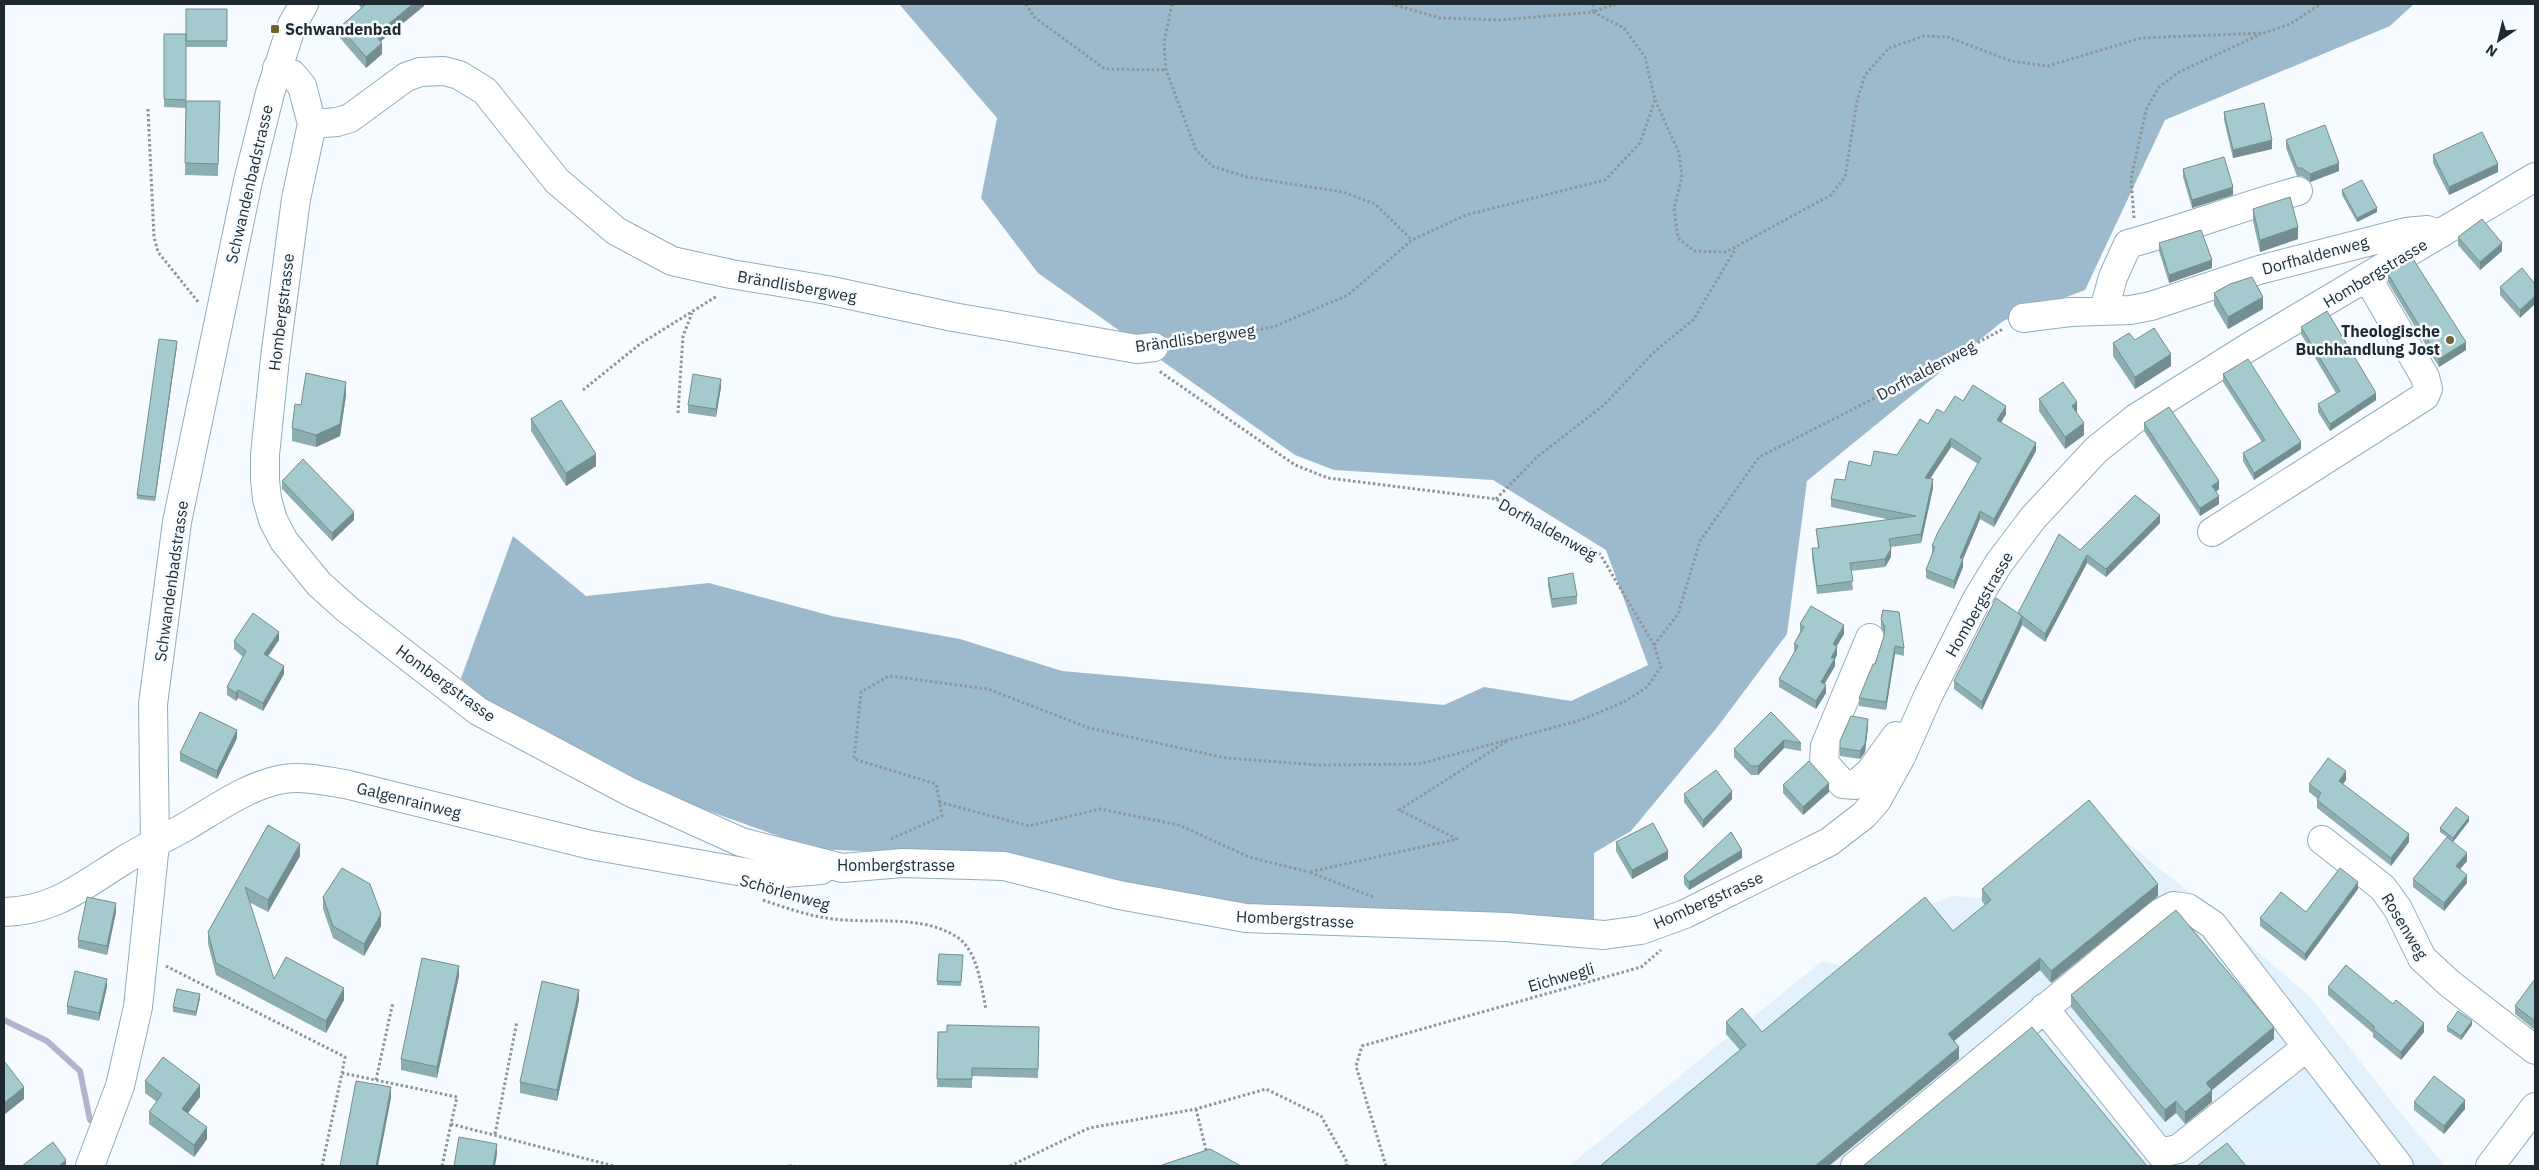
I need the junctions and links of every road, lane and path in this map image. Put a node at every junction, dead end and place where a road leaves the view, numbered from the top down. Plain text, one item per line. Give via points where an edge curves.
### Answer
1 (304, 4) edge
2 (1026, 4) edge
3 (1172, 4) edge
4 (1391, 4) edge
5 (1593, 4) edge
6 (1615, 4) edge
7 (2321, 4) edge
8 (1593, 12) junction
9 (2264, 33) junction
10 (277, 68) junction
11 (1166, 70) junction
12 (1654, 100) junction
13 (148, 109) dead end
14 (312, 124) junction
15 (2535, 177) edge
16 (2298, 191) dead end
17 (2440, 234) junction
18 (1412, 240) junction
19 (2136, 242) junction
20 (1736, 247) junction
21 (731, 274) junction
22 (2367, 277) junction
23 (2104, 310) junction
24 (692, 314) junction
25 (2023, 318) joint
26 (218, 324) junction
27 (1146, 348) junction
28 (583, 390) dead end
29 (678, 413) dead end
30 (1496, 499) junction
31 (2212, 532) dead end
32 (1870, 638) dead end
33 (1654, 645) junction
34 (1928, 696) junction
35 (1510, 739) junction
36 (939, 802) junction
37 (2322, 840) dead end
38 (882, 842) dead end
39 (155, 844) junction
40 (842, 868) junction
41 (1309, 872) junction
42 (754, 897) dead end
43 (1377, 899) dead end
44 (4, 912) edge
45 (1666, 946) dead end
46 (171, 969) dead end
47 (392, 1002) dead end
48 (2044, 1008) junction
49 (986, 1009) dead end
50 (517, 1021) dead end
51 (2307, 1047) junction
52 (2535, 1050) edge
53 (342, 1073) junction
54 (376, 1080) junction
55 (1196, 1108) junction
56 (2535, 1108) edge
57 (452, 1124) junction
58 (496, 1134) junction
59 (1209, 1159) edge
60 (2152, 1160) edge
61 (2396, 1162) edge
62 (2496, 1164) edge
63 (90, 1166) edge
64 (322, 1166) edge
65 (442, 1166) edge
66 (614, 1166) edge
67 (789, 1166) edge
68 (795, 1166) edge
69 (1010, 1166) edge
70 (1347, 1166) edge
71 (1386, 1166) edge
72 (1854, 1166) edge

1 - 10 street, Schwandenbadstrasse via 292,25
2 - 11 path via 1034,17 1105,68
3 - 11 path via 1164,43
4 - 8 path via 1440,18 1500,20
5 - 8 path
6 - 8 path
7 - 9 path via 2290,24
8 - 12 path, Brändlisbergweg via 1624,28 1645,57
9 - 19 path via 2179,72 2159,87 2146,110 2131,179
9 - 20 path via 2141,38 2048,66 2011,61 1948,37 1924,36 1889,48 1865,75 1857,101 1845,177 1831,195
10 - 14 street, Hombergstrasse via 292,74 302,86
10 - 26 street, Schwandenbadstrasse via 248,181
11 - 18 path via 1196,150 1212,166 1247,177 1343,192 1375,204
12 - 18 path, Brändlisbergweg via 1640,143 1605,180 1466,215
12 - 20 path via 1679,153 1682,177 1674,208 1678,238 1694,251 1726,252
13 - 26 path via 154,237 158,252
14 - 21 street, Brändlisbergweg via 350,118 406,77 420,72 444,71 459,75 485,91 557,181 616,232 672,261
14 - 40 street, Hombergstrasse via 296,199 274,358 265,455 267,499 284,541 319,584 478,711 630,792 741,842
15 - 17 street, Hombergstrasse
16 - 19 street
17 - 22 street, Hombergstrasse
17 - 23 street, Dorfhaldenweg via 2415,230 2258,270 2151,306
18 - 27 path, Brändlisbergweg via 1348,295 1273,327
19 - 23 street via 2128,244
20 - 30 path via 1694,320 1653,353 1604,406 1537,457
21 - 24 path via 722,293
21 - 27 street, Brändlisbergweg via 828,290 953,317
22 - 31 street via 2426,377 2428,389 2425,396
22 - 34 street, Hombergstrasse via 2136,418 2096,450 2033,518 1999,563
23 - 25 street, Dorfhaldenweg
24 - 28 path via 640,344
24 - 29 path via 683,336
25 - 33 path, Dorfhaldenweg via 1759,457 1700,541 1678,614
26 - 39 street, Schwandenbadstrasse via 177,522 153,704
27 - 30 path, Dorfhaldenweg via 1161,373 1295,465 1328,478
30 - 33 path, Dorfhaldenweg via 1600,554
32 - 34 street via 1823,757 1824,763 1838,779 1849,786 1860,782
33 - 35 path via 1661,667 1647,687 1624,702 1582,720
34 - 40 street, Hombergstrasse via 1888,782 1870,808 1851,826 1796,859 1685,914 1642,930 1604,935 1506,927 1246,918 1119,895 1004,866 903,863
35 - 36 path via 1419,764 1319,765 1226,758 1088,728 988,690 889,676 861,692 854,759 936,784
35 - 41 path via 1398,810 1457,840
36 - 38 path via 942,816
36 - 41 path via 1029,826 1100,809 1178,825 1249,858
37 - 52 street, Rosenweg via 2383,888 2422,958
39 - 40 street, Galgenrainweg via 266,783 311,779 345,784 591,845 760,875
39 - 44 street, Galgenrainweg via 57,902
39 - 63 street, Schwandenbadstrasse via 138,1008 120,1086
41 - 43 path
42 - 49 path, Schörlenweg via 833,919 927,925 958,937 977,962
45 - 71 path, Eichwegli via 1641,967 1362,1046 1356,1066
46 - 53 path via 345,1057
47 - 54 path
48 - 51 street via 2160,913 2173,906 2188,908 2213,925
48 - 60 street
48 - 72 street
50 - 58 path
51 - 60 street via 2178,1149
51 - 61 street
53 - 54 path
53 - 64 path
54 - 57 path via 457,1098
55 - 59 path
55 - 69 path via 1089,1128
55 - 70 path via 1266,1089 1321,1116
56 - 62 street
57 - 58 path
57 - 65 path
58 - 66 path
67 - 68 path

